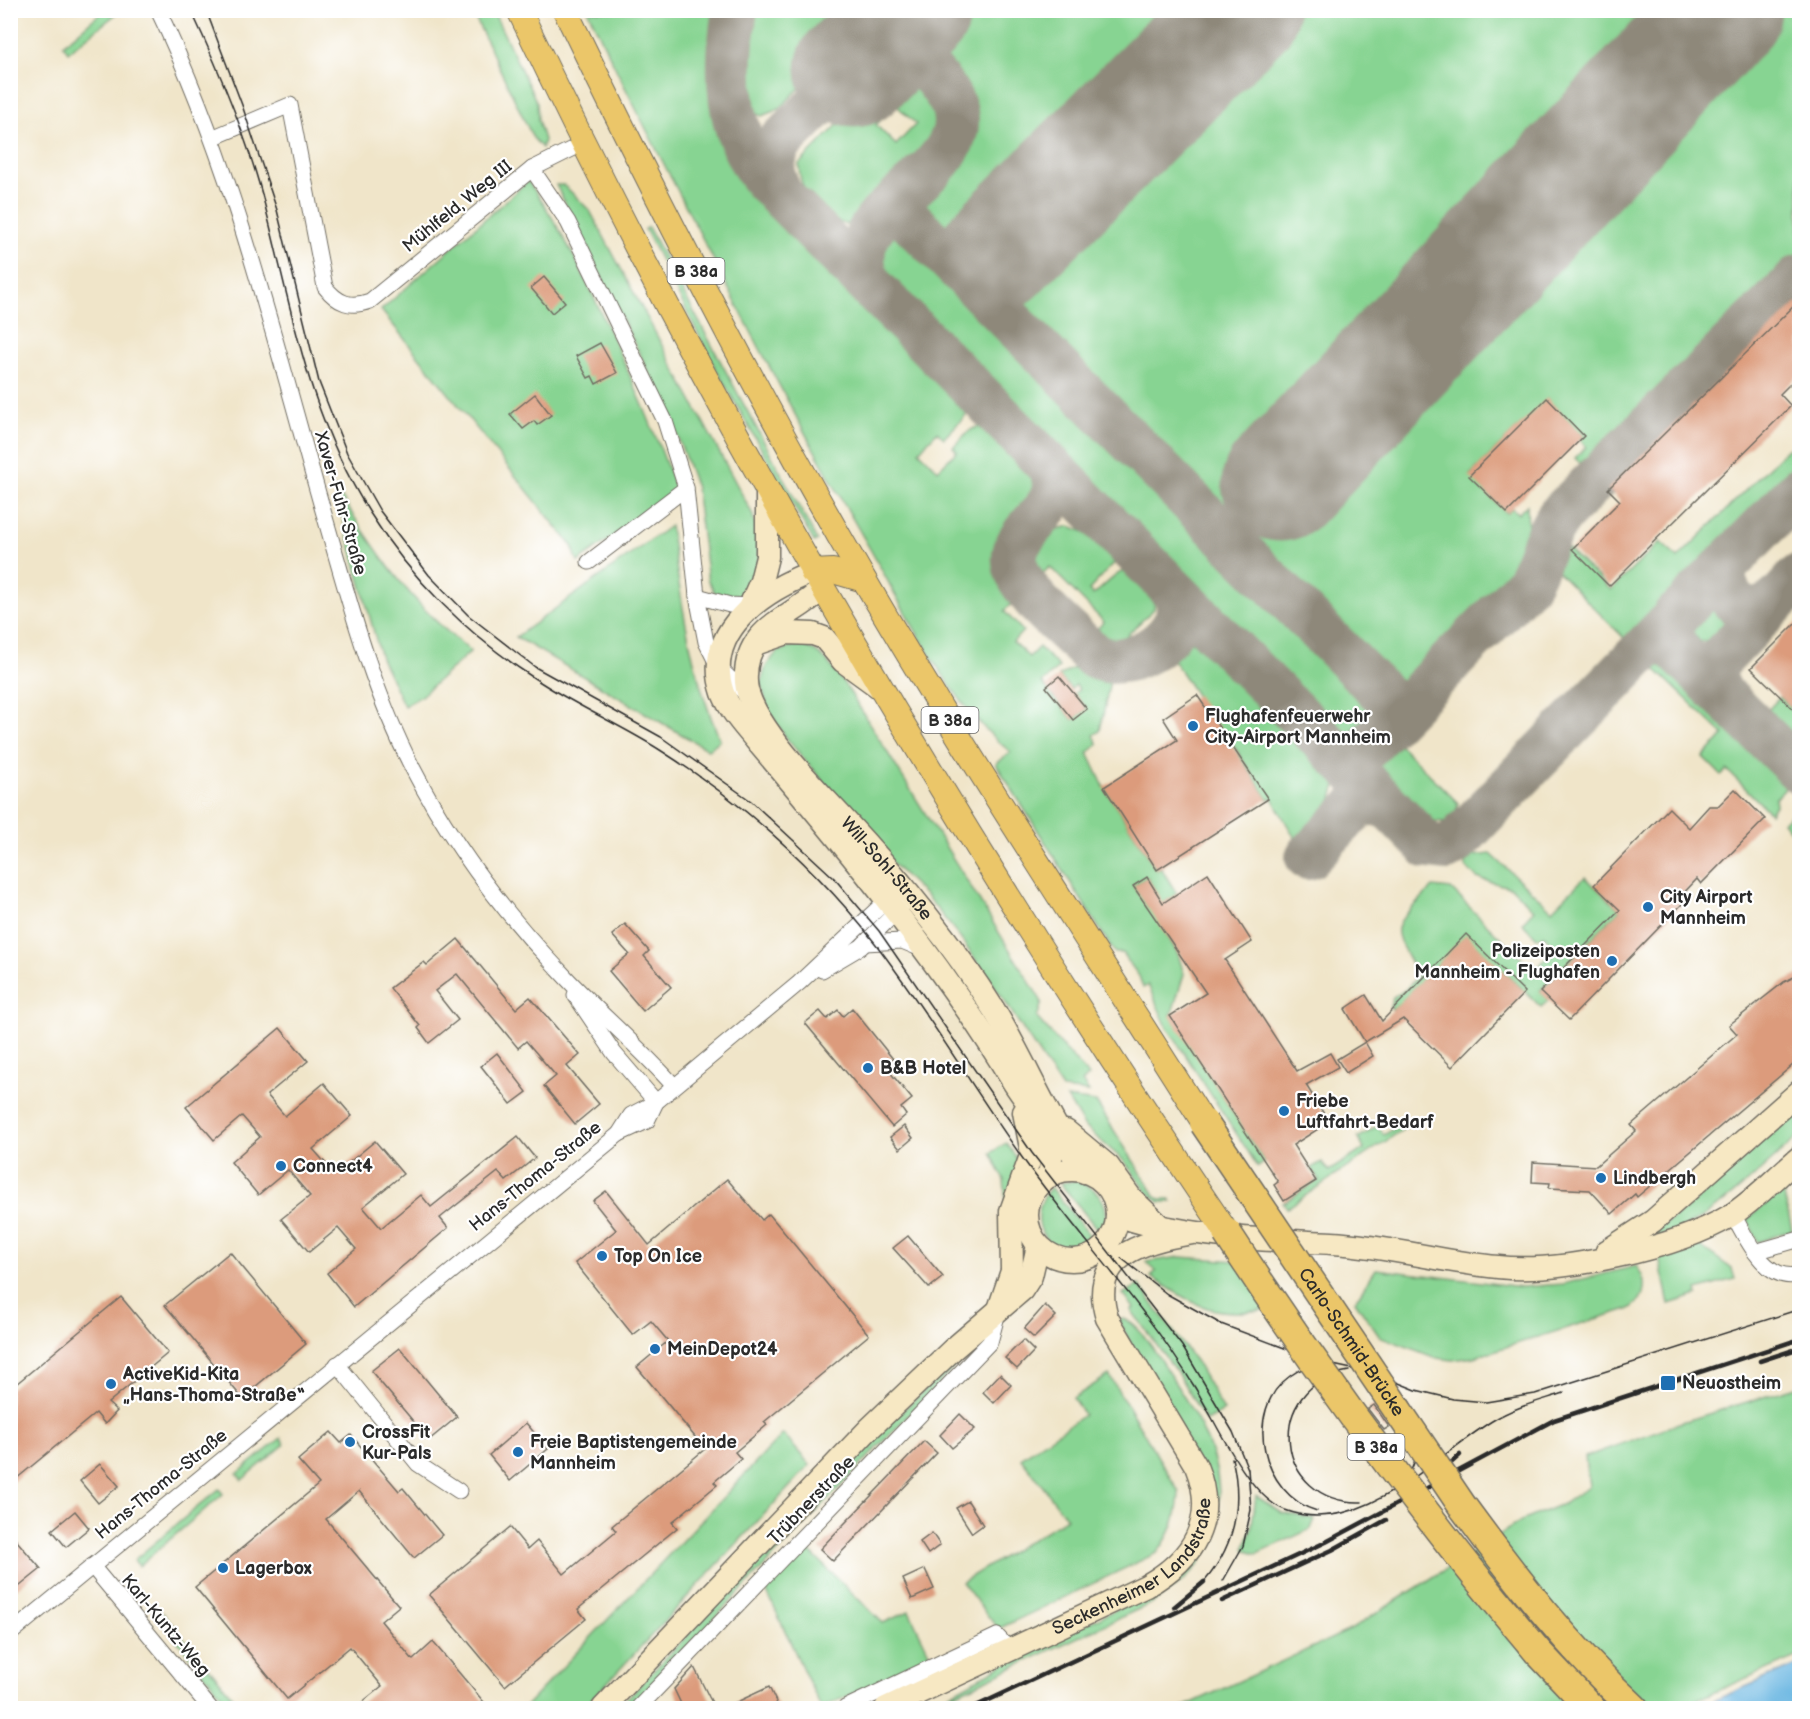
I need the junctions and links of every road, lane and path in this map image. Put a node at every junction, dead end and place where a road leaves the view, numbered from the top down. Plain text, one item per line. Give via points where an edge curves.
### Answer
1 (158, 10) edge
2 (519, 10) edge
3 (565, 10) edge
4 (212, 138) junction
5 (582, 144) junction
6 (532, 169) junction
7 (686, 488) junction
8 (767, 490) junction
9 (842, 540) junction
10 (589, 562) dead end
11 (822, 577) junction
12 (864, 580) junction
13 (697, 596) junction
14 (750, 606) junction
15 (756, 644) junction
16 (719, 668) junction
17 (880, 688) junction
18 (748, 696) junction
19 (898, 903) junction
20 (865, 943) junction
21 (927, 951) junction
22 (558, 970) junction
23 (798, 983) junction
24 (674, 1086) junction
25 (1018, 1090) junction
26 (1800, 1091) edge
27 (656, 1102) junction
28 (1055, 1122) junction
29 (1204, 1122) joint
30 (1800, 1157) edge
31 (1085, 1172) junction
32 (1049, 1176) junction
33 (1117, 1214) junction
34 (1733, 1214) junction
35 (1177, 1232) junction
36 (1227, 1233) joint
37 (1111, 1239) junction
38 (1800, 1239) edge
39 (1637, 1244) junction
40 (1038, 1246) junction
41 (1755, 1252) junction
42 (1087, 1258) junction
43 (1800, 1274) edge
44 (998, 1312) junction
45 (1107, 1318) junction
46 (337, 1364) junction
47 (459, 1491) dead end
48 (92, 1566) junction
49 (10, 1634) edge
50 (1010, 1650) junction
51 (210, 1708) edge
52 (603, 1708) edge
53 (638, 1708) edge
54 (845, 1708) edge
55 (886, 1708) edge
56 (1591, 1708) edge
57 (1634, 1708) edge

1 - 4 street, Xaver-Fuhr-Straße
2 - 5 main road, B 38a
3 - 9 main road, B 38a via 732,341
4 - 6 street, Mühlfeld, Weg III via 290,105 325,287 343,304 357,306 370,302
4 - 22 street, Xaver-Fuhr-Straße via 362,645 392,725 422,786 464,854
5 - 6 street
5 - 8 main road, B 38a
6 - 7 street, Mühlfeld, Weg III via 568,222 635,357 665,422
7 - 10 street
7 - 13 street, Mühlfeld, Weg III
8 - 11 main road, B 38a
8 - 14 main road via 767,557
9 - 11 main road
9 - 12 main road, B 38a
11 - 12 main road
11 - 14 main road via 795,579
11 - 15 main road, Will-Sohl-Straße via 812,599 779,617
11 - 17 main road, B 38a
12 - 29 main road, Carlo-Schmid-Brücke / B 38a via 1035,861
13 - 14 street
13 - 16 street, Mühlfeld, Weg III via 706,642
14 - 16 main road, Will-Sohl-Straße via 724,642
15 - 17 main road via 787,633 813,634 824,638 843,661
15 - 18 main road, Will-Sohl-Straße via 746,670
16 - 18 street, Mühlfeld, Weg III
16 - 19 main road, Will-Sohl-Straße via 723,693 740,720
17 - 36 main road, B 38a via 1098,1040
18 - 19 main road, Will-Sohl-Straße via 766,727
19 - 20 street, Hans-Thoma-Straße
19 - 21 main road, Will-Sohl-Straße
19 - 23 street, Hans-Thoma-Straße
19 - 28 main road, Will-Sohl-Straße via 960,959 994,1010
20 - 21 street, Hans-Thoma-Straße via 902,941
20 - 23 street, Hans-Thoma-Straße
21 - 25 main road, Will-Sohl-Straße
22 - 24 street, Xaver-Fuhr-Straße
22 - 27 street, Xaver-Fuhr-Straße via 614,1053
23 - 24 street, Hans-Thoma-Straße
24 - 27 street, Hans-Thoma-Straße
25 - 32 main road, Will-Sohl-Straße via 1050,1143
25 - 44 main road via 1032,1153 1011,1211 1012,1271
26 - 39 main road, Seckenheimer Landstraße
27 - 46 street, Hans-Thoma-Straße via 631,1115 619,1134
28 - 31 main road, Will-Sohl-Straße
28 - 35 main road via 1108,1166 1131,1198
29 - 57 highway, Carlo-Schmid-Brücke / B 38a, bridge via 1473,1520 1568,1641
30 - 34 main road, Seckenheimer Landstraße
31 - 32 main road via 1071,1170
31 - 33 main road via 1105,1185 1114,1198
32 - 40 main road via 1034,1190 1027,1209 1028,1229
33 - 35 main road, Seckenheimer Landstraße
33 - 37 main road
34 - 39 main road, Seckenheimer Landstraße via 1695,1233
34 - 41 street
35 - 37 main road, Seckenheimer Landstraße
35 - 39 main road, Seckenheimer Landstraße via 1347,1244 1512,1269 1587,1260
35 - 45 main road, Seckenheimer Landstraße via 1140,1246 1116,1261 1101,1288
36 - 56 highway, B 38a, bridge via 1324,1378 1465,1566
37 - 42 main road, Seckenheimer Landstraße
38 - 41 street
40 - 42 main road via 1056,1258
40 - 44 main road via 1031,1276
41 - 43 street via 1770,1268 1792,1276
42 - 45 main road via 1088,1287
44 - 52 main road via 868,1430
44 - 53 street, Trübnerstraße via 990,1342
45 - 50 main road, Seckenheimer Landstraße via 1196,1466 1203,1483 1203,1521 1184,1559 1166,1575
46 - 47 street via 418,1464
46 - 48 street, Hans-Thoma-Straße
48 - 49 street, Hans-Thoma-Straße
48 - 51 street, Karl-Kuntz-Weg
50 - 54 street via 997,1636
50 - 55 main road, Seckenheimer Landstraße

